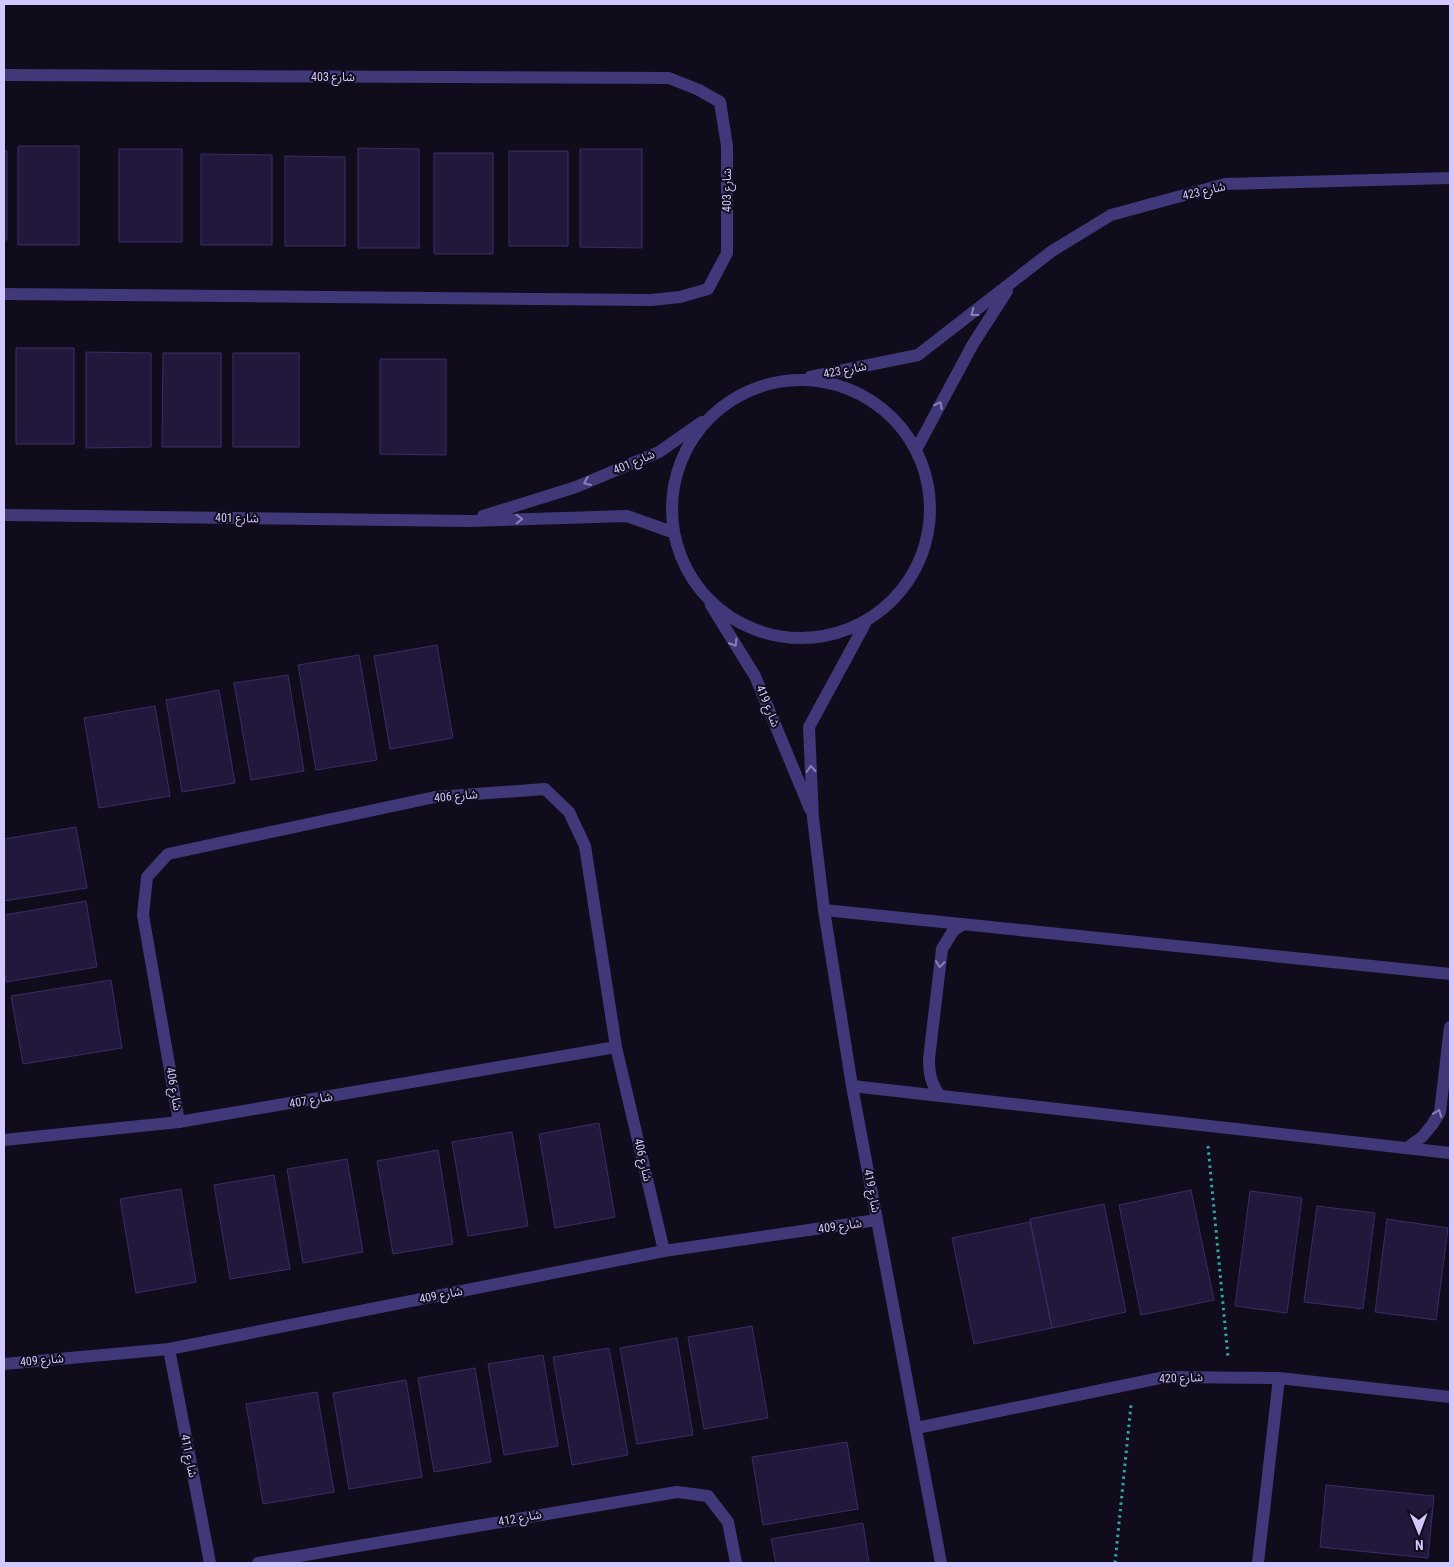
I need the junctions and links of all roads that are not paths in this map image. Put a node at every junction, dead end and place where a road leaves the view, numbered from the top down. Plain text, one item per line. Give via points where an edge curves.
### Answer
1 (4, 75) edge
2 (1450, 178) edge
3 (1012, 282) junction
4 (4, 294) edge
5 (803, 378) junction
6 (706, 419) junction
7 (917, 448) junction
8 (4, 515) edge
9 (470, 521) junction
10 (672, 532) junction
11 (709, 602) junction
12 (865, 624) junction
13 (814, 818) junction
14 (824, 910) junction
15 (963, 924) junction
16 (1448, 976) edge
17 (1450, 1027) edge
18 (616, 1047) junction
19 (852, 1086) junction
20 (940, 1096) junction
21 (179, 1122) junction
22 (4, 1140) edge
23 (1406, 1148) junction
24 (1450, 1153) edge
25 (877, 1220) junction
26 (664, 1251) junction
27 (169, 1348) junction
28 (4, 1364) edge
29 (1279, 1378) junction
30 (1450, 1397) edge
31 (917, 1428) junction
32 (210, 1563) edge
33 (258, 1563) edge
34 (736, 1563) edge
35 (941, 1563) edge
36 (1258, 1563) edge

1 - 4 street, شارع 403 via 669,78 720,102 727,146 727,253 708,289 680,297 651,300
2 - 3 street, شارع 423 via 1225,184 1111,215 1052,251
3 -> 5 street, شارع 423 via 918,355
7 -> 3 street, شارع 423 via 973,344
5 - 6 street, شارع 423 via 750,388
5 - 7 street via 849,387 889,412
6 -> 9 street, شارع 401 via 659,452 576,487
6 - 10 street via 676,471
7 - 12 street via 932,496 927,546 904,591
8 - 9 street, شارع 401
9 -> 10 street, شارع 401 via 627,516
10 - 11 street, شارع 419 via 685,570
11 - 12 street via 758,633 817,639
11 -> 13 street, شارع 419 via 755,676
13 -> 12 street, شارع 419 via 808,727
13 - 14 street, شارع 419
14 - 15 street
14 - 19 street, شارع 419
15 - 16 street
15 -> 20 street via 953,932 942,949 929,1059 933,1087
23 -> 17 street via 1422,1137 1440,1112
18 - 21 street, شارع 407
18 - 21 street, شارع 406 via 585,846 569,812 545,789 435,797 168,854 148,877 143,915
18 - 26 street, شارع 406
19 - 20 street
19 - 25 street, شارع 419
20 - 23 street
21 - 22 street, شارع 407
23 - 24 street
25 - 26 street, شارع 409
25 - 31 street, شارع 419
26 - 27 street, شارع 409
27 - 28 street, شارع 409
27 - 32 street, شارع 411
29 - 30 street, شارع 420
29 - 31 street, شارع 420 via 1165,1377
29 - 36 street
31 - 35 street, شارع 419
33 - 34 street, شارع 412 via 677,1492 708,1496 728,1522

